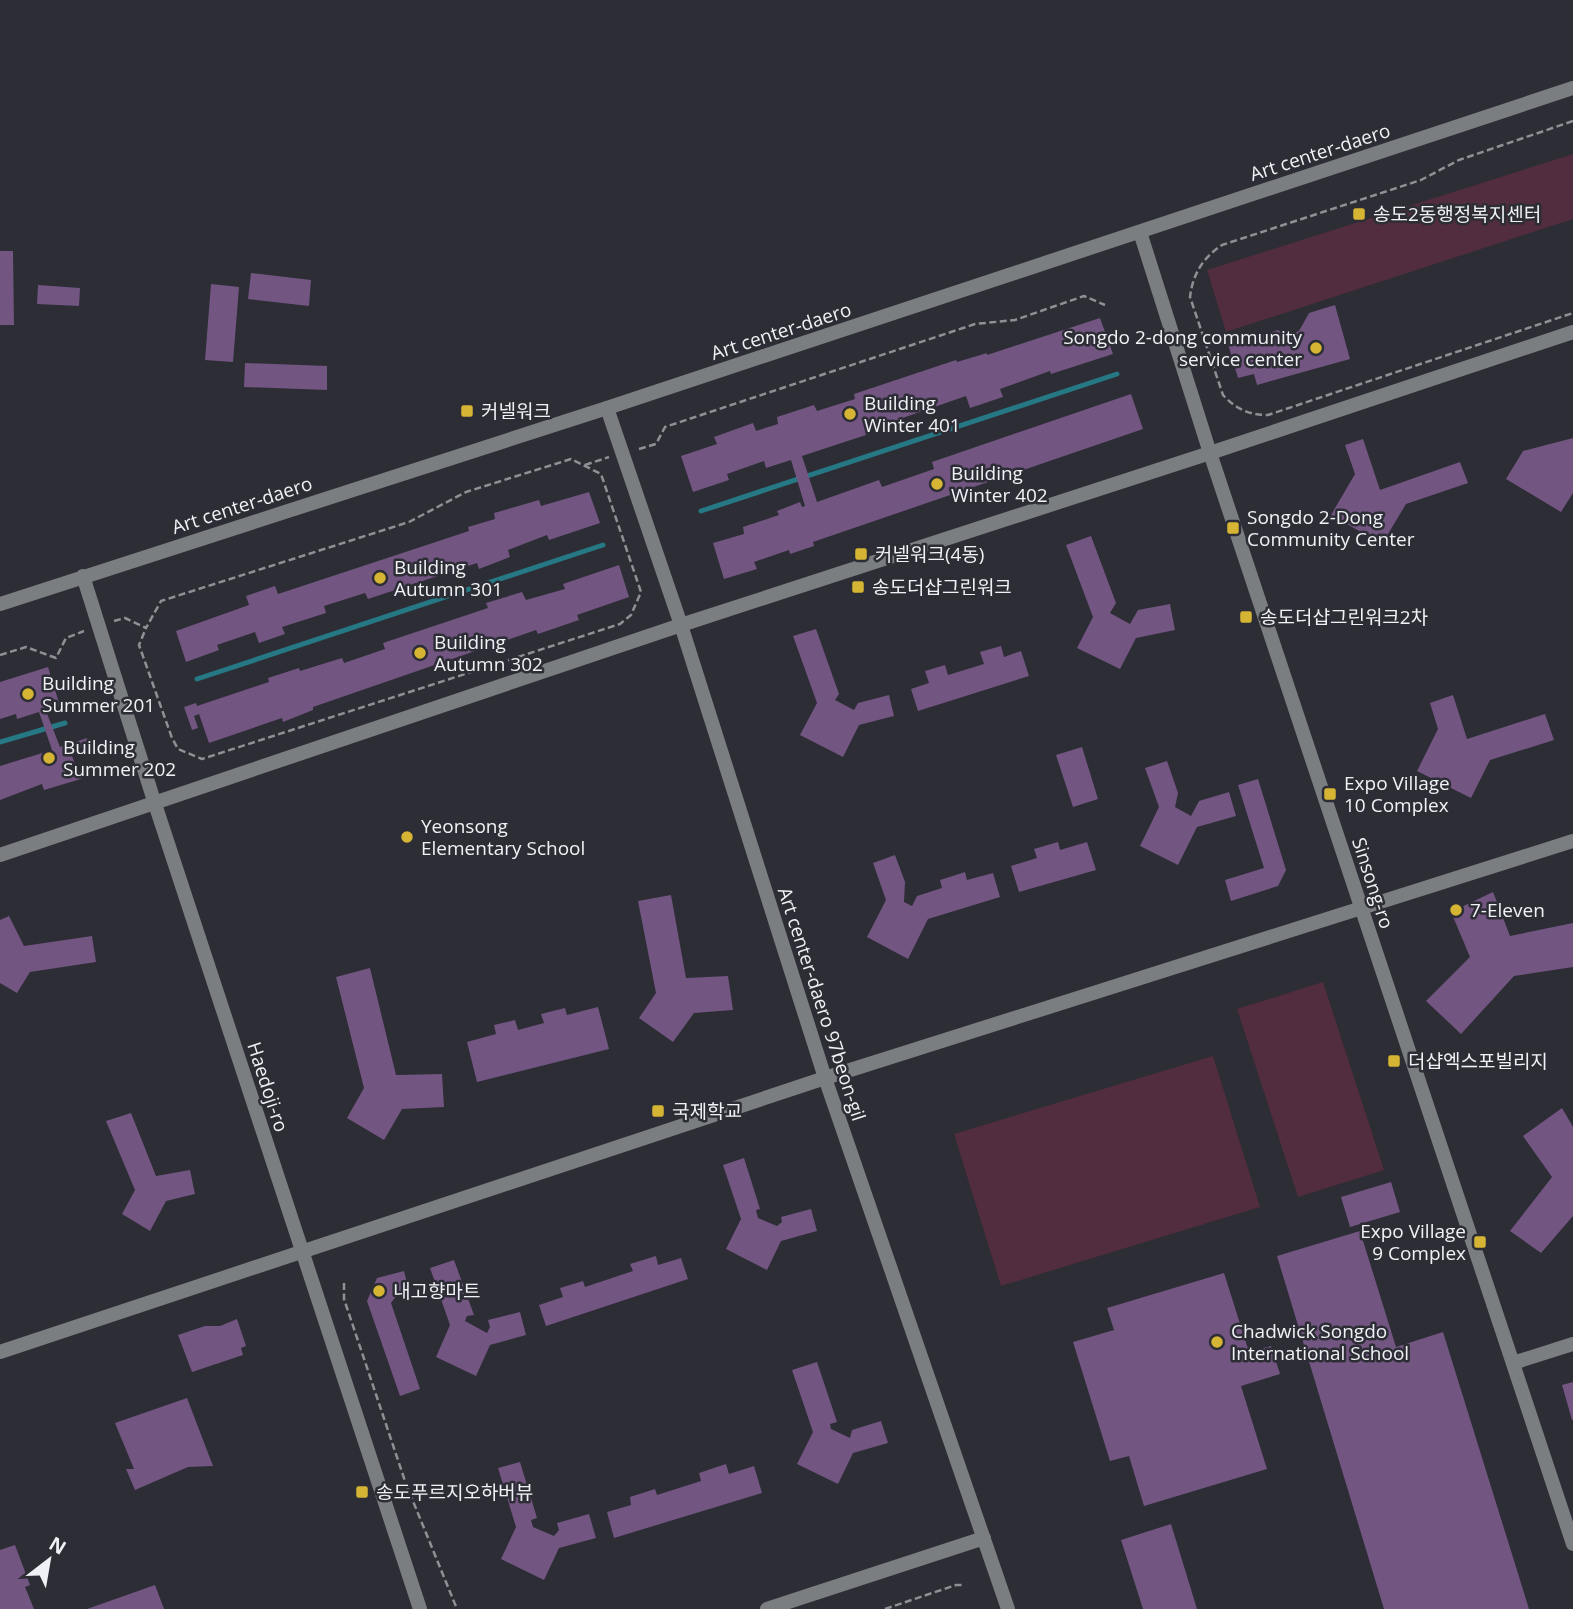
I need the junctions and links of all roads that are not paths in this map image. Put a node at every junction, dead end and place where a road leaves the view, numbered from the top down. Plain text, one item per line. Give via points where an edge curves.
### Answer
1 (1573, 88) edge
2 (1140, 232) junction
3 (1573, 332) edge
4 (607, 408) junction
5 (1210, 453) junction
6 (83, 576) junction
7 (0, 604) edge
8 (681, 625) junction
9 (155, 804) junction
10 (1573, 841) edge
11 (0, 855) edge
12 (1361, 908) junction
13 (825, 1078) junction
14 (302, 1253) junction
15 (1573, 1343) edge
16 (0, 1352) edge
17 (1513, 1363) junction
18 (984, 1538) junction
19 (1573, 1544) edge
20 (420, 1609) edge
21 (767, 1609) edge
22 (1008, 1609) edge

1 - 2 street, Art center-daero
2 - 4 street, Art center-daero
2 - 5 street, Sinsong-ro
3 - 5 street
4 - 6 street, Art center-daero
4 - 8 street, Art center-daero 97beon-gil
5 - 8 street
5 - 12 street, Sinsong-ro
6 - 7 street, Art center-daero
6 - 9 street, Haedoji-ro
8 - 9 street
8 - 13 street, Art center-daero 97beon-gil
9 - 11 street
9 - 14 street, Haedoji-ro
10 - 12 street
12 - 13 street
12 - 17 street, Sinsong-ro
13 - 14 street
13 - 18 street, Art center-daero 97beon-gil
14 - 16 street
14 - 20 street, Haedoji-ro
15 - 17 street
17 - 19 street, Sinsong-ro
18 - 21 street
18 - 22 street, Art center-daero 97beon-gil

